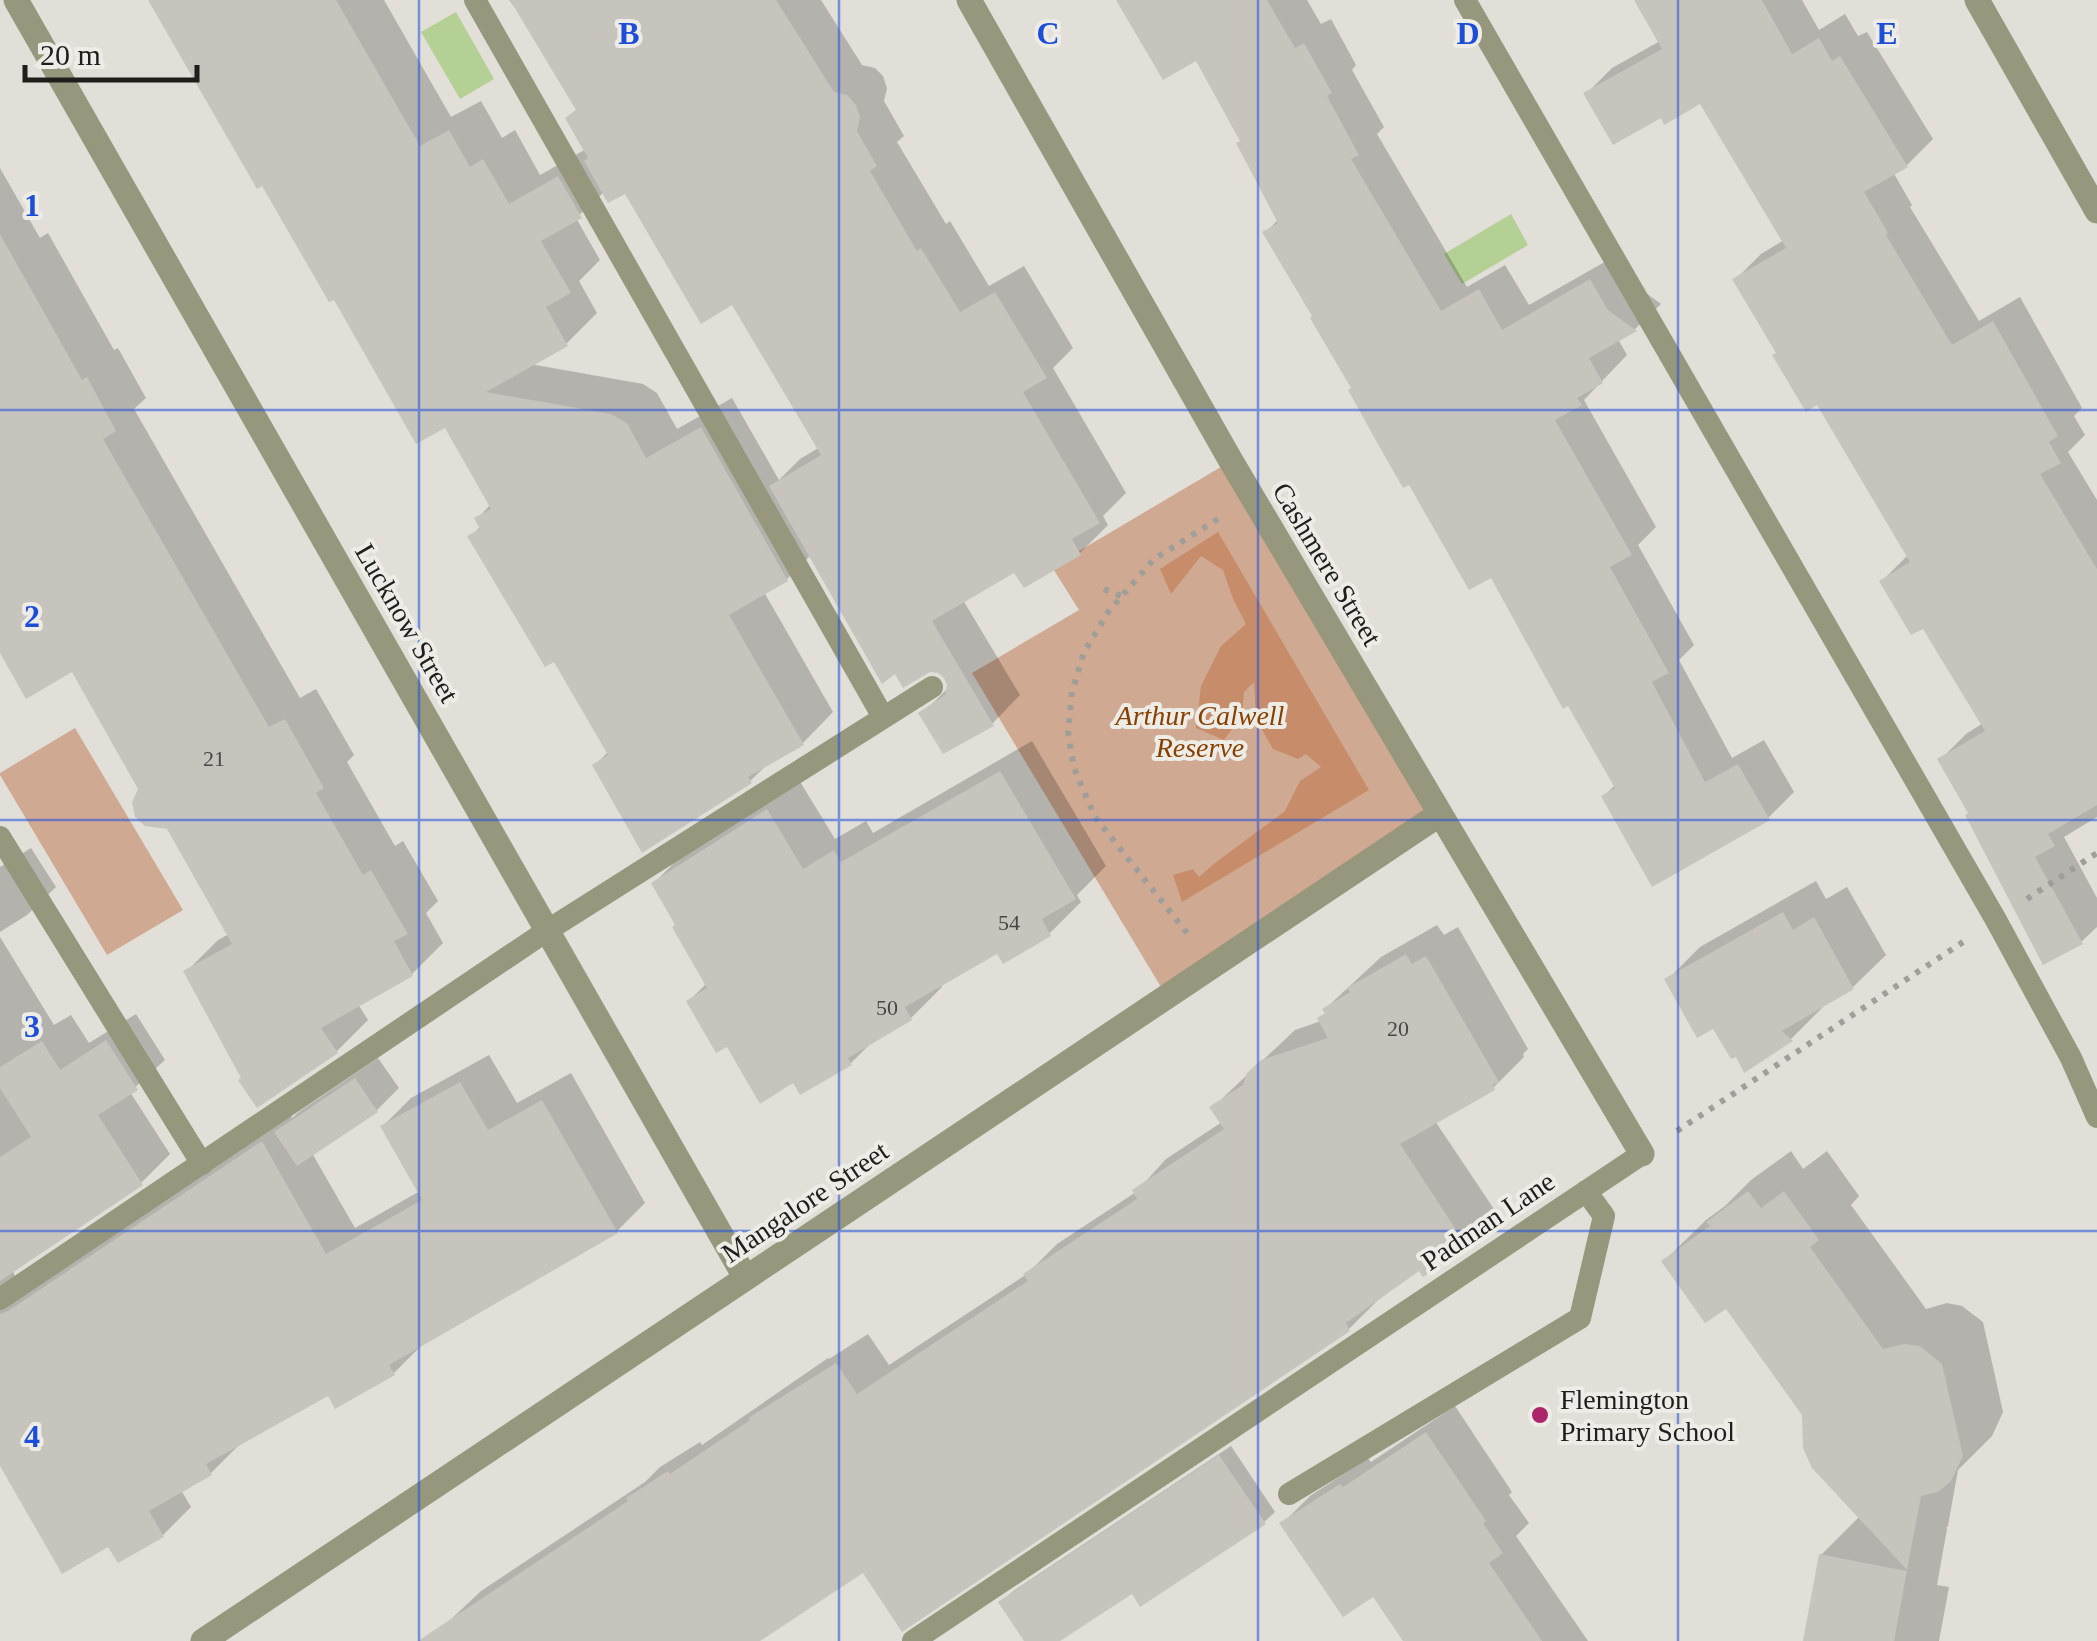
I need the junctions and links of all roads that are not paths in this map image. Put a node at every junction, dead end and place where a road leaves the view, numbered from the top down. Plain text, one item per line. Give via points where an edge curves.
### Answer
1 (16, 0) edge
2 (475, 0) edge
3 (969, 0) edge
4 (1466, 0) edge
5 (1977, 0) edge
6 (2097, 210) edge
7 (932, 687) dead end
8 (882, 717) junction
9 (1440, 814) junction
10 (0, 838) edge
11 (548, 930) junction
12 (2097, 1117) edge
13 (1642, 1154) joint
14 (202, 1164) junction
15 (1586, 1191) junction
16 (746, 1277) junction
17 (0, 1299) edge
18 (1289, 1494) dead end
19 (204, 1641) edge
20 (913, 1641) edge

1 - 11 street, Lucknow Street
2 - 8 lane
3 - 9 street, Cashmere Street
4 - 12 lane via 1996,920
5 - 6 street
7 - 8 lane
8 - 11 lane
9 - 13 street, Cashmere Street
9 - 16 street, Mangalore Street
10 - 14 lane
11 - 14 lane
11 - 16 street, Lucknow Street
13 - 15 lane, Padman Lane
14 - 17 lane
15 - 18 lane via 1604,1216 1580,1318
15 - 20 lane, Padman Lane
16 - 19 street, Mangalore Street

